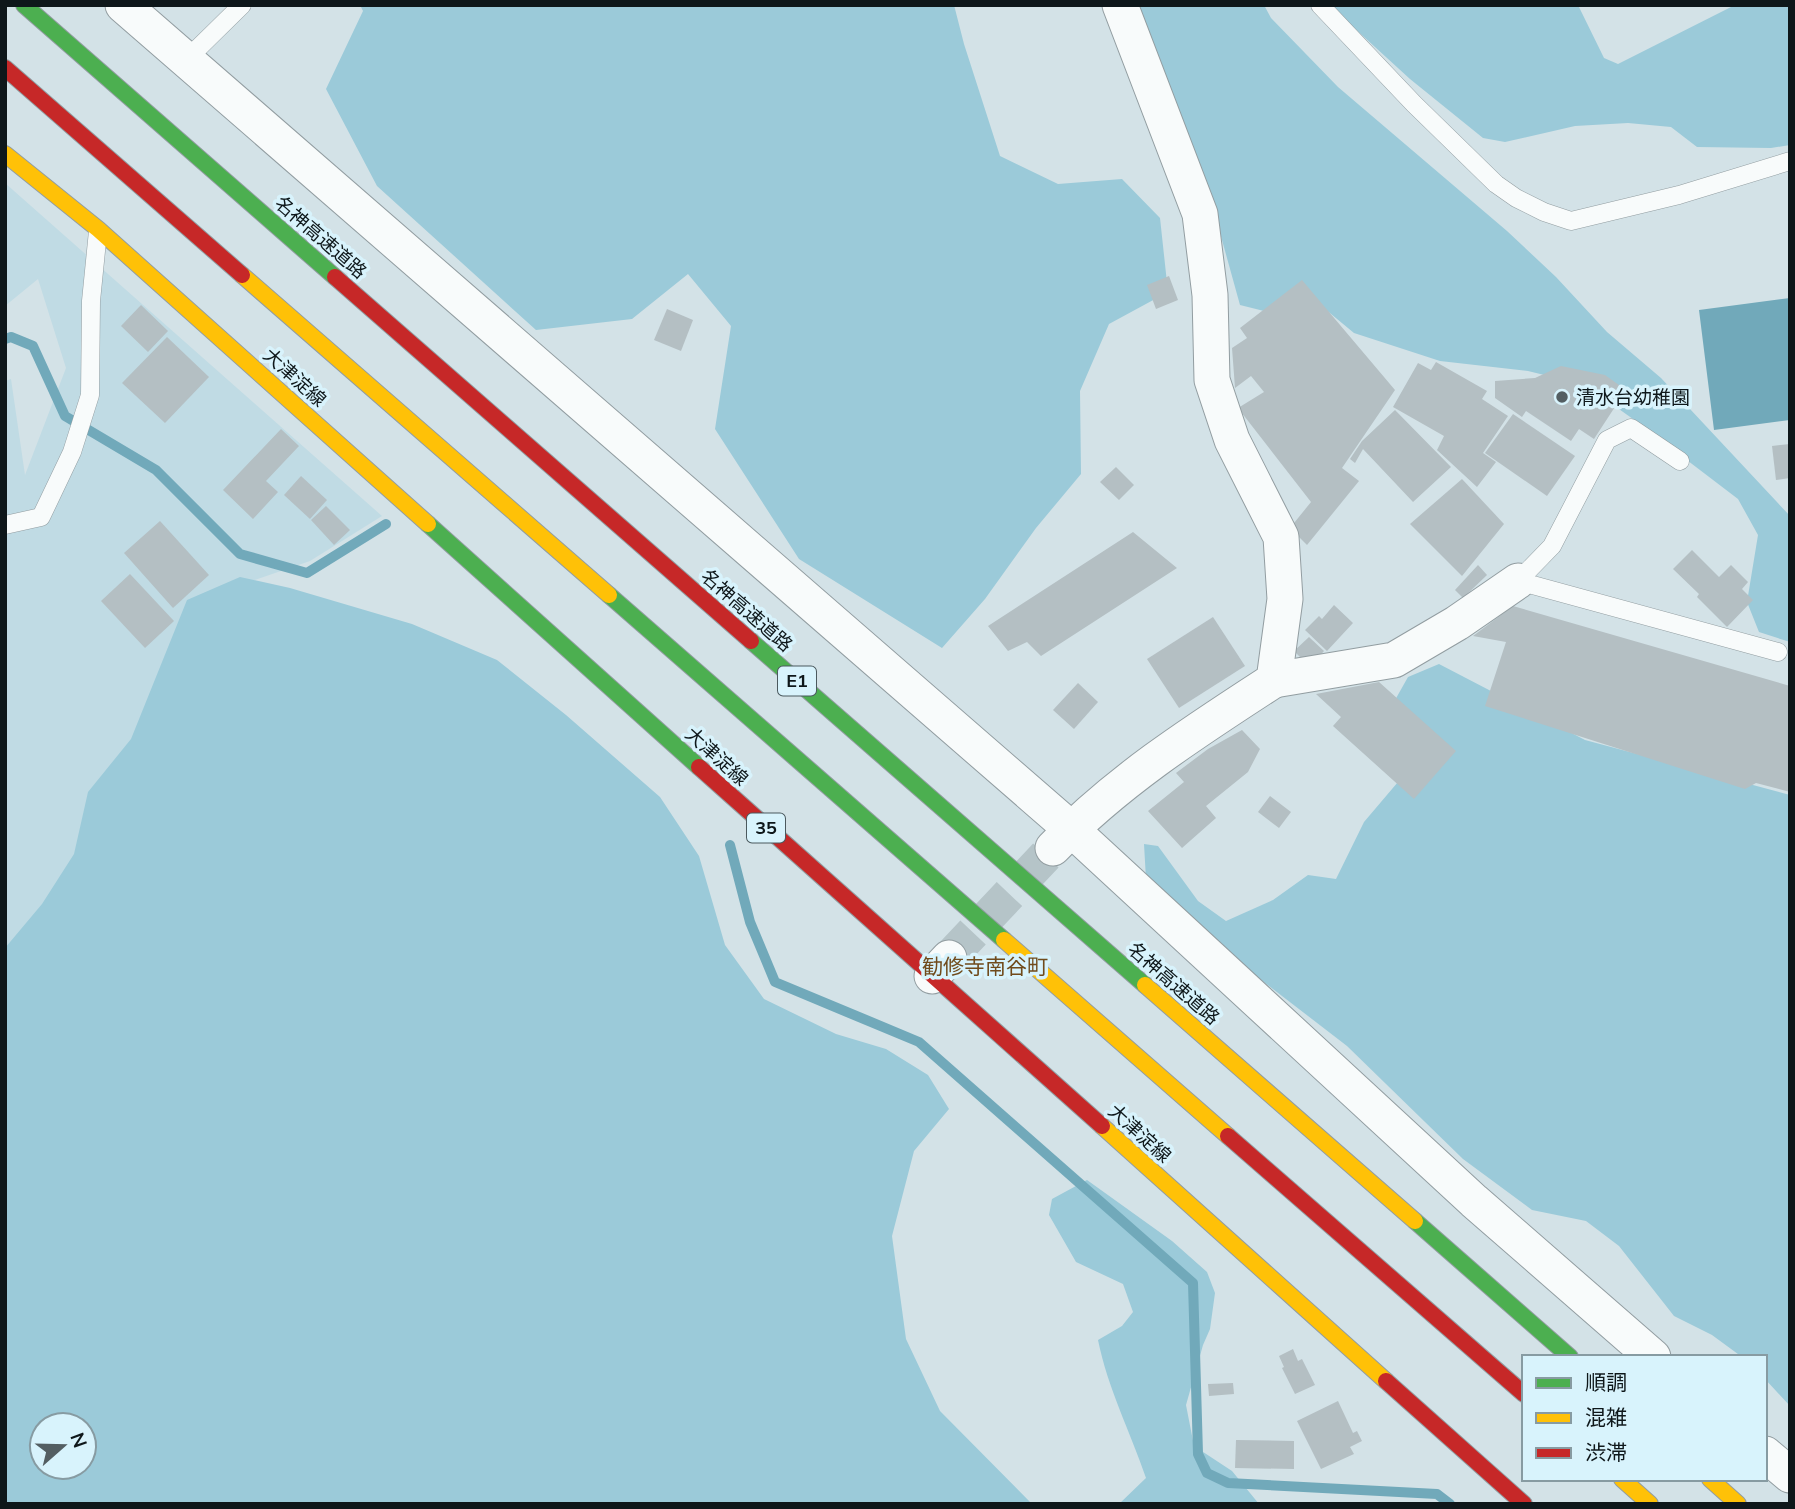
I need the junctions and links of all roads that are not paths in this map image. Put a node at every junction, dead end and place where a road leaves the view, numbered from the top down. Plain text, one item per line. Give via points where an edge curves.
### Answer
1 (24, 5) edge
2 (123, 5) edge
3 (242, 5) edge
4 (1120, 5) edge
5 (1320, 5) edge
6 (186, 60) junction
7 (5, 68) edge
8 (5, 154) edge
9 (1790, 161) edge
10 (98, 229) junction
11 (1680, 461) dead end
12 (5, 524) edge
13 (1518, 581) junction
14 (1778, 652) dead end
15 (1274, 680) junction
16 (1062, 838) junction
17 (1568, 1355) edge
18 (1651, 1355) edge
19 (1522, 1392) edge
20 (1767, 1456) edge
21 (1790, 1475) edge
22 (1624, 1481) edge
23 (1712, 1481) edge
24 (1524, 1504) edge
25 (1650, 1504) edge
26 (1738, 1504) edge

1 - 17 main road, 名神高速道路 / E1
2 - 6 street
3 - 6 lane
4 - 15 street via 1200,214 1210,295 1212,380 1232,440 1281,537 1285,599
5 - 9 lane via 1496,184 1544,212 1571,221
6 - 16 street
7 - 19 main road
8 - 10 main road, 大津淀線 / 35
10 - 12 lane via 91,301 90,395 72,452 41,517
10 - 24 main road, 大津淀線 / 35 via 940,967
11 - 13 lane via 1631,428 1607,440 1552,546
13 - 14 lane
13 - 15 street via 1394,660
15 - 16 street via 1171,748
16 - 18 street
20 - 21 street
22 - 25 main road
23 - 26 main road

